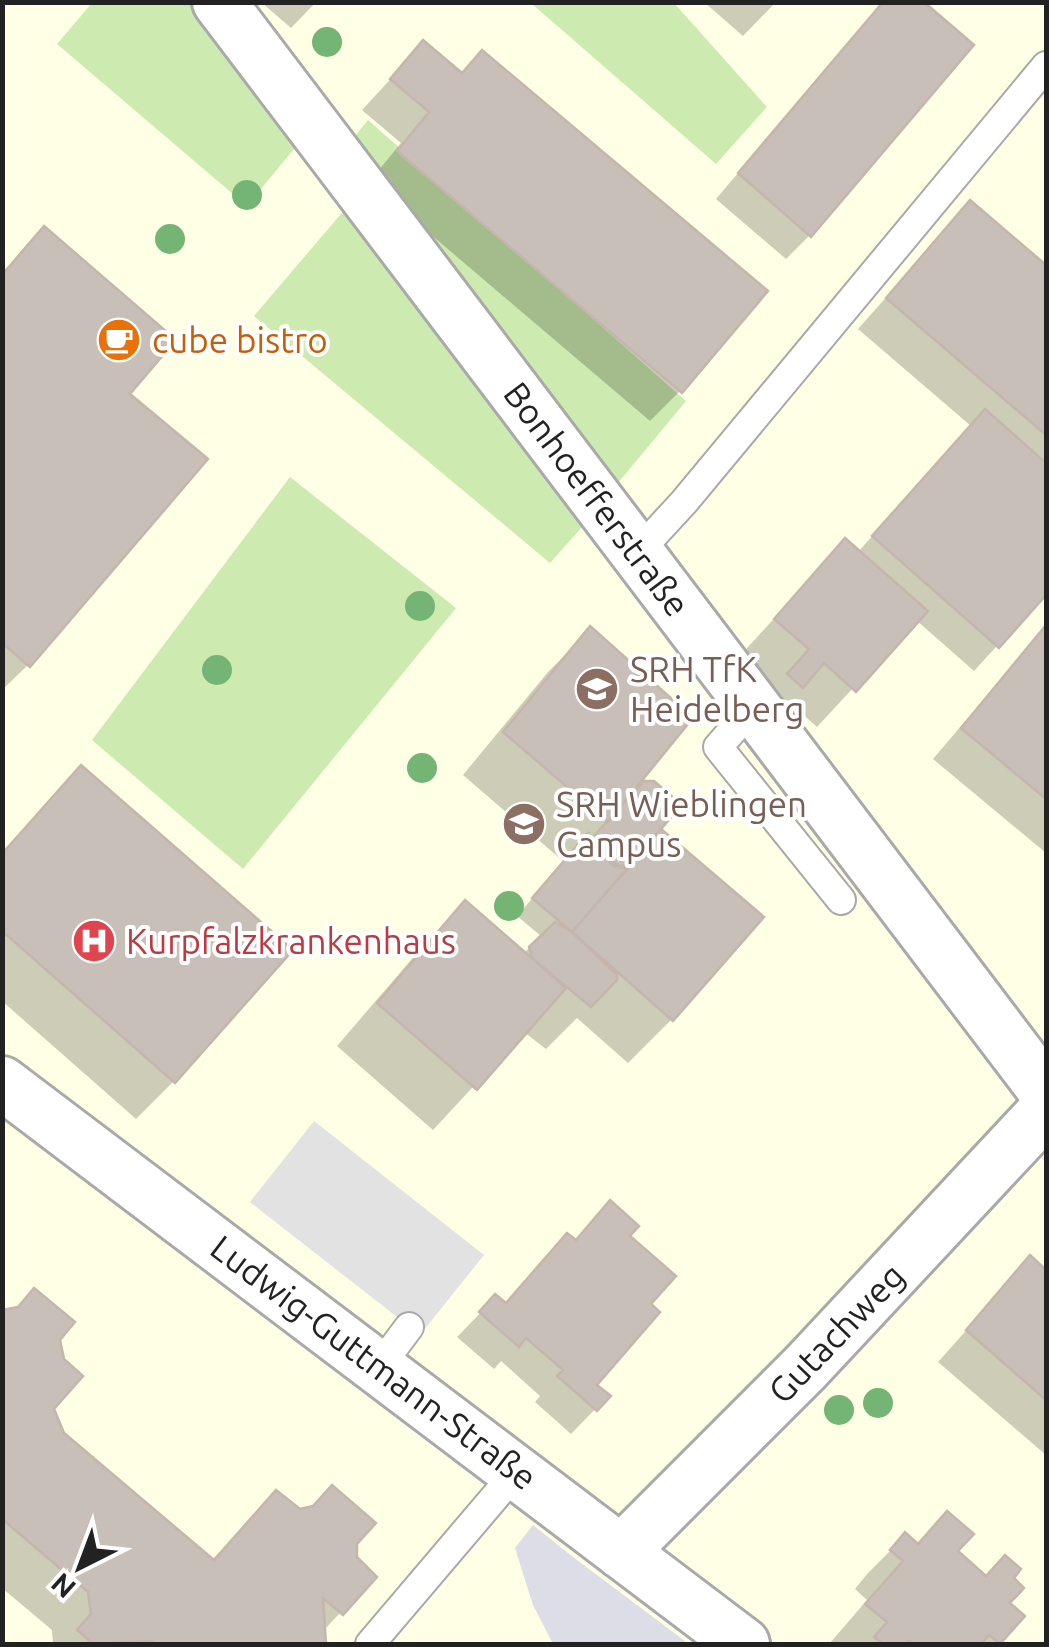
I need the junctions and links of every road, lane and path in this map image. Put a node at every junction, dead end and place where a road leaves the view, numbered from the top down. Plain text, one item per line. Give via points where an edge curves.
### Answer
1 (220, 2) edge
2 (1046, 66) edge
3 (637, 553) junction
4 (754, 706) junction
5 (841, 900) dead end
6 (2, 1083) edge
7 (1046, 1092) edge
8 (1046, 1110) edge
9 (517, 1471) junction
10 (621, 1552) junction
11 (370, 1644) edge
12 (743, 1644) edge

1 - 3 street, Bonhoefferstraße
2 - 3 lane
3 - 4 street, Bonhoefferstraße
4 - 5 lane via 718,747
4 - 7 street, Bonhoefferstraße
6 - 9 street, Ludwig-Guttmann-Straße via 394,1347
8 - 10 street, Gutachweg via 806,1367
9 - 10 street, Ludwig-Guttmann-Straße
9 - 11 lane
10 - 12 street, Ludwig-Guttmann-Straße

